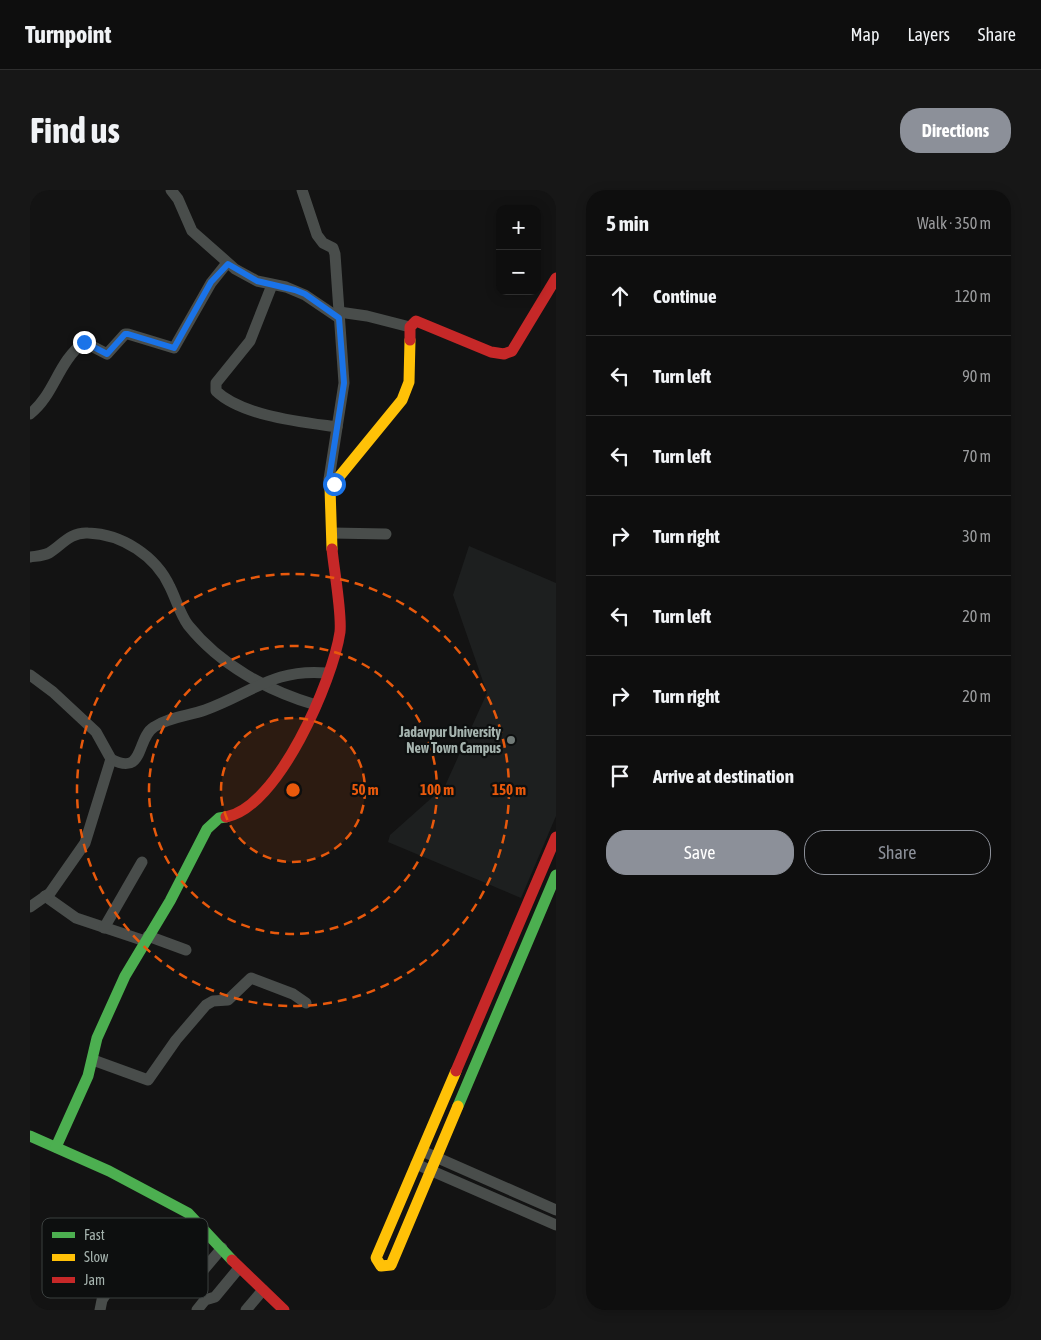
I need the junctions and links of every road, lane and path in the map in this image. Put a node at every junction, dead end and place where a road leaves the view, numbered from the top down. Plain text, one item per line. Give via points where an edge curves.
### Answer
1 (171, 190) edge
2 (302, 190) edge
3 (228, 264) junction
4 (556, 278) edge
5 (272, 285) junction
6 (339, 315) junction
7 (410, 327) junction
8 (30, 414) edge
9 (337, 428) junction
10 (330, 488) junction
11 (332, 533) junction
12 (386, 534) dead end
13 (30, 557) edge
14 (327, 673) junction
15 (30, 675) edge
16 (262, 683) junction
17 (316, 705) junction
18 (111, 759) junction
19 (556, 837) edge
20 (142, 862) dead end
21 (556, 876) edge
22 (45, 896) junction
23 (30, 907) edge
24 (104, 928) junction
25 (146, 938) junction
26 (186, 950) dead end
27 (306, 1004) dead end
28 (93, 1060) junction
29 (30, 1136) edge
30 (56, 1147) junction
31 (422, 1151) junction
32 (437, 1157) junction
33 (416, 1164) junction
34 (431, 1171) junction
35 (556, 1210) edge
36 (193, 1218) edge
37 (556, 1225) edge
38 (208, 1234) edge
39 (222, 1248) junction
40 (208, 1265) edge
41 (239, 1268) junction
42 (263, 1290) junction
43 (274, 1301) junction
44 (197, 1310) edge
45 (246, 1310) edge
46 (266, 1310) edge
47 (284, 1310) edge

1 - 3 street via 192,231
2 - 6 street via 317,235 334,250
3 - 5 street via 247,276
3 - 8 street via 211,282 174,348 128,334 107,354 84,342 58,370 42,404
4 - 7 street via 512,351 504,354 491,352 416,321
5 - 6 street via 305,294
5 - 9 street via 250,341 216,383 216,391 245,407 276,418
6 - 7 street via 368,316
6 - 9 street via 344,383
7 - 10 street via 409,382 402,400
9 - 10 street
10 - 11 street
11 - 12 street
11 - 14 street via 340,618
13 - 16 street via 48,553 76,534 95,533 125,541 155,564 170,584 188,624 205,642 238,670
14 - 16 street via 303,671
14 - 17 street
15 - 18 street via 96,732
16 - 17 street via 283,695
16 - 18 street via 204,710 153,727 146,734 135,760 122,763
17 - 25 street via 283,770 265,791 237,815 219,818 207,828 170,900
18 - 22 street via 85,843
19 - 31 street
20 - 24 street
21 - 32 street
22 - 23 street
22 - 24 street via 76,918
24 - 25 street
25 - 26 street
25 - 28 street via 97,1038
27 - 28 street via 293,994 251,978 228,1000 206,1006 176,1040 148,1080
28 - 30 street
29 - 30 street
30 - 36 street via 109,1170
31 - 32 street
31 - 33 street
32 - 34 street
32 - 35 street
33 - 34 street
33 - 34 street via 376,1258 382,1266 391,1265
34 - 37 street
38 - 39 street
39 - 40 street
39 - 41 street
41 - 42 street
41 - 44 street via 214,1297 205,1300
42 - 43 street
42 - 45 street
43 - 46 street
43 - 47 street

